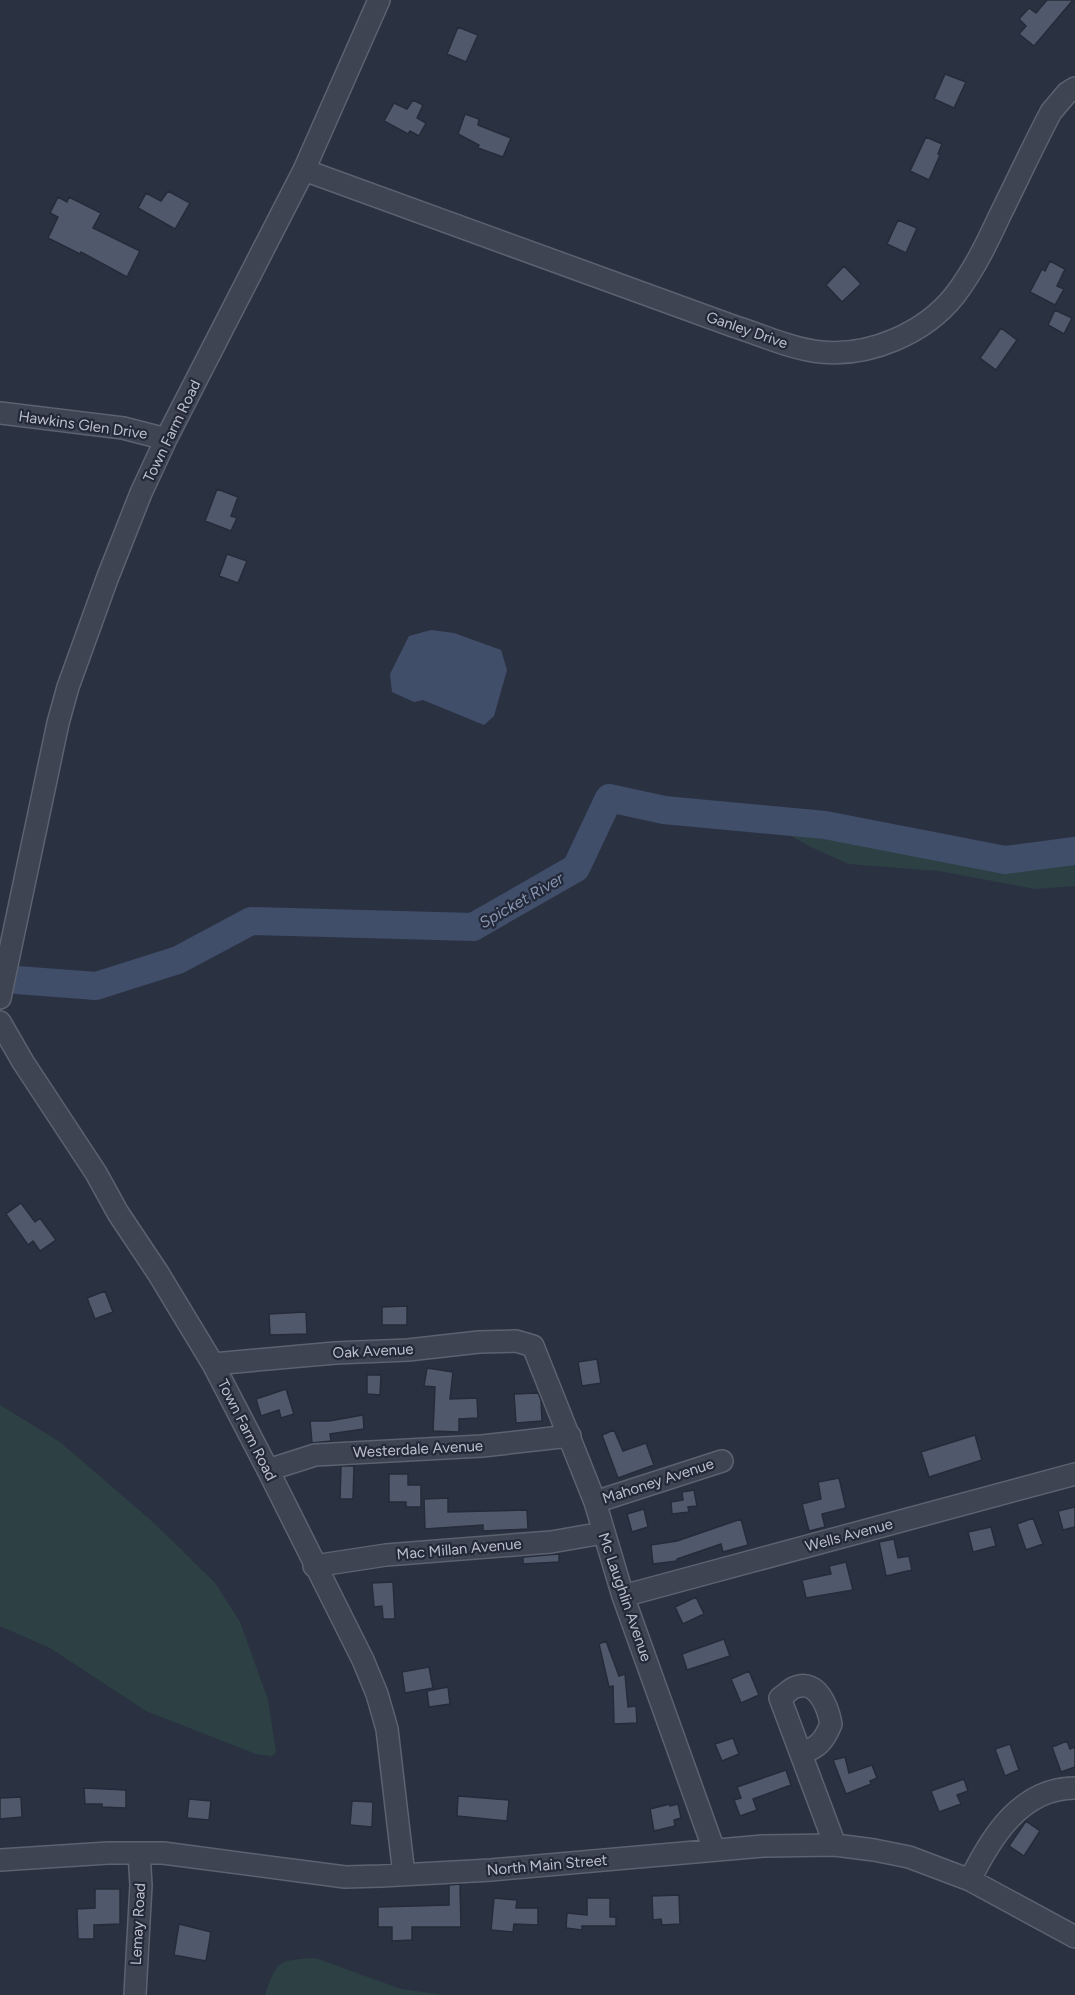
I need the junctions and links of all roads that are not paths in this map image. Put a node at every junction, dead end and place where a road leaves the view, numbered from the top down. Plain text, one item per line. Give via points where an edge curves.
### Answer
1 (379, 0) edge
2 (1075, 88) edge
3 (304, 170) junction
4 (0, 413) edge
5 (166, 439) junction
6 (3, 984) edge
7 (0, 1022) edge
8 (533, 1346) joint
9 (213, 1364) junction
10 (570, 1436) junction
11 (722, 1461) dead end
12 (268, 1470) junction
13 (1075, 1474) edge
14 (595, 1502) junction
15 (603, 1533) junction
16 (314, 1566) junction
17 (623, 1596) junction
18 (801, 1754) dead end
19 (1075, 1788) edge
20 (835, 1845) junction
21 (714, 1850) junction
22 (139, 1853) junction
23 (0, 1860) edge
24 (404, 1875) junction
25 (970, 1880) junction
26 (1075, 1937) edge
27 (135, 1995) edge

1 - 3 street, Town Farm Road
2 - 3 street, Ganley Drive via 1051,112 982,252 953,297 926,322 895,340 860,351 806,350
3 - 5 street, Town Farm Road
4 - 5 street, Hawkins Glen Drive via 123,428
5 - 6 street, Town Farm Road via 141,493 68,687
7 - 9 street, Town Farm Road
8 - 9 street, Oak Avenue via 516,1341 479,1342
8 - 10 street, Mc Laughlin Avenue
9 - 12 street, Town Farm Road
10 - 12 street, Westerdale Avenue via 482,1446 315,1455
10 - 14 street, Mc Laughlin Avenue
11 - 14 street, Mahoney Avenue
12 - 16 street, Town Farm Road
13 - 17 street, Wells Avenue
14 - 15 street, Mc Laughlin Avenue
15 - 16 street, Mac Millan Avenue via 551,1542 386,1555
15 - 17 street, Mc Laughlin Avenue
16 - 24 street, Town Farm Road via 363,1660 382,1711
17 - 21 street, Mc Laughlin Avenue
18 - 20 street
19 - 25 street via 1047,1792 1017,1810 983,1852
20 - 21 street, North Main Street
20 - 25 street, North Main Street via 909,1857
21 - 24 street, North Main Street
22 - 23 street, North Main Street
22 - 24 street, North Main Street via 199,1856 345,1877
22 - 27 street, Lemay Road
25 - 26 street, North Main Street

